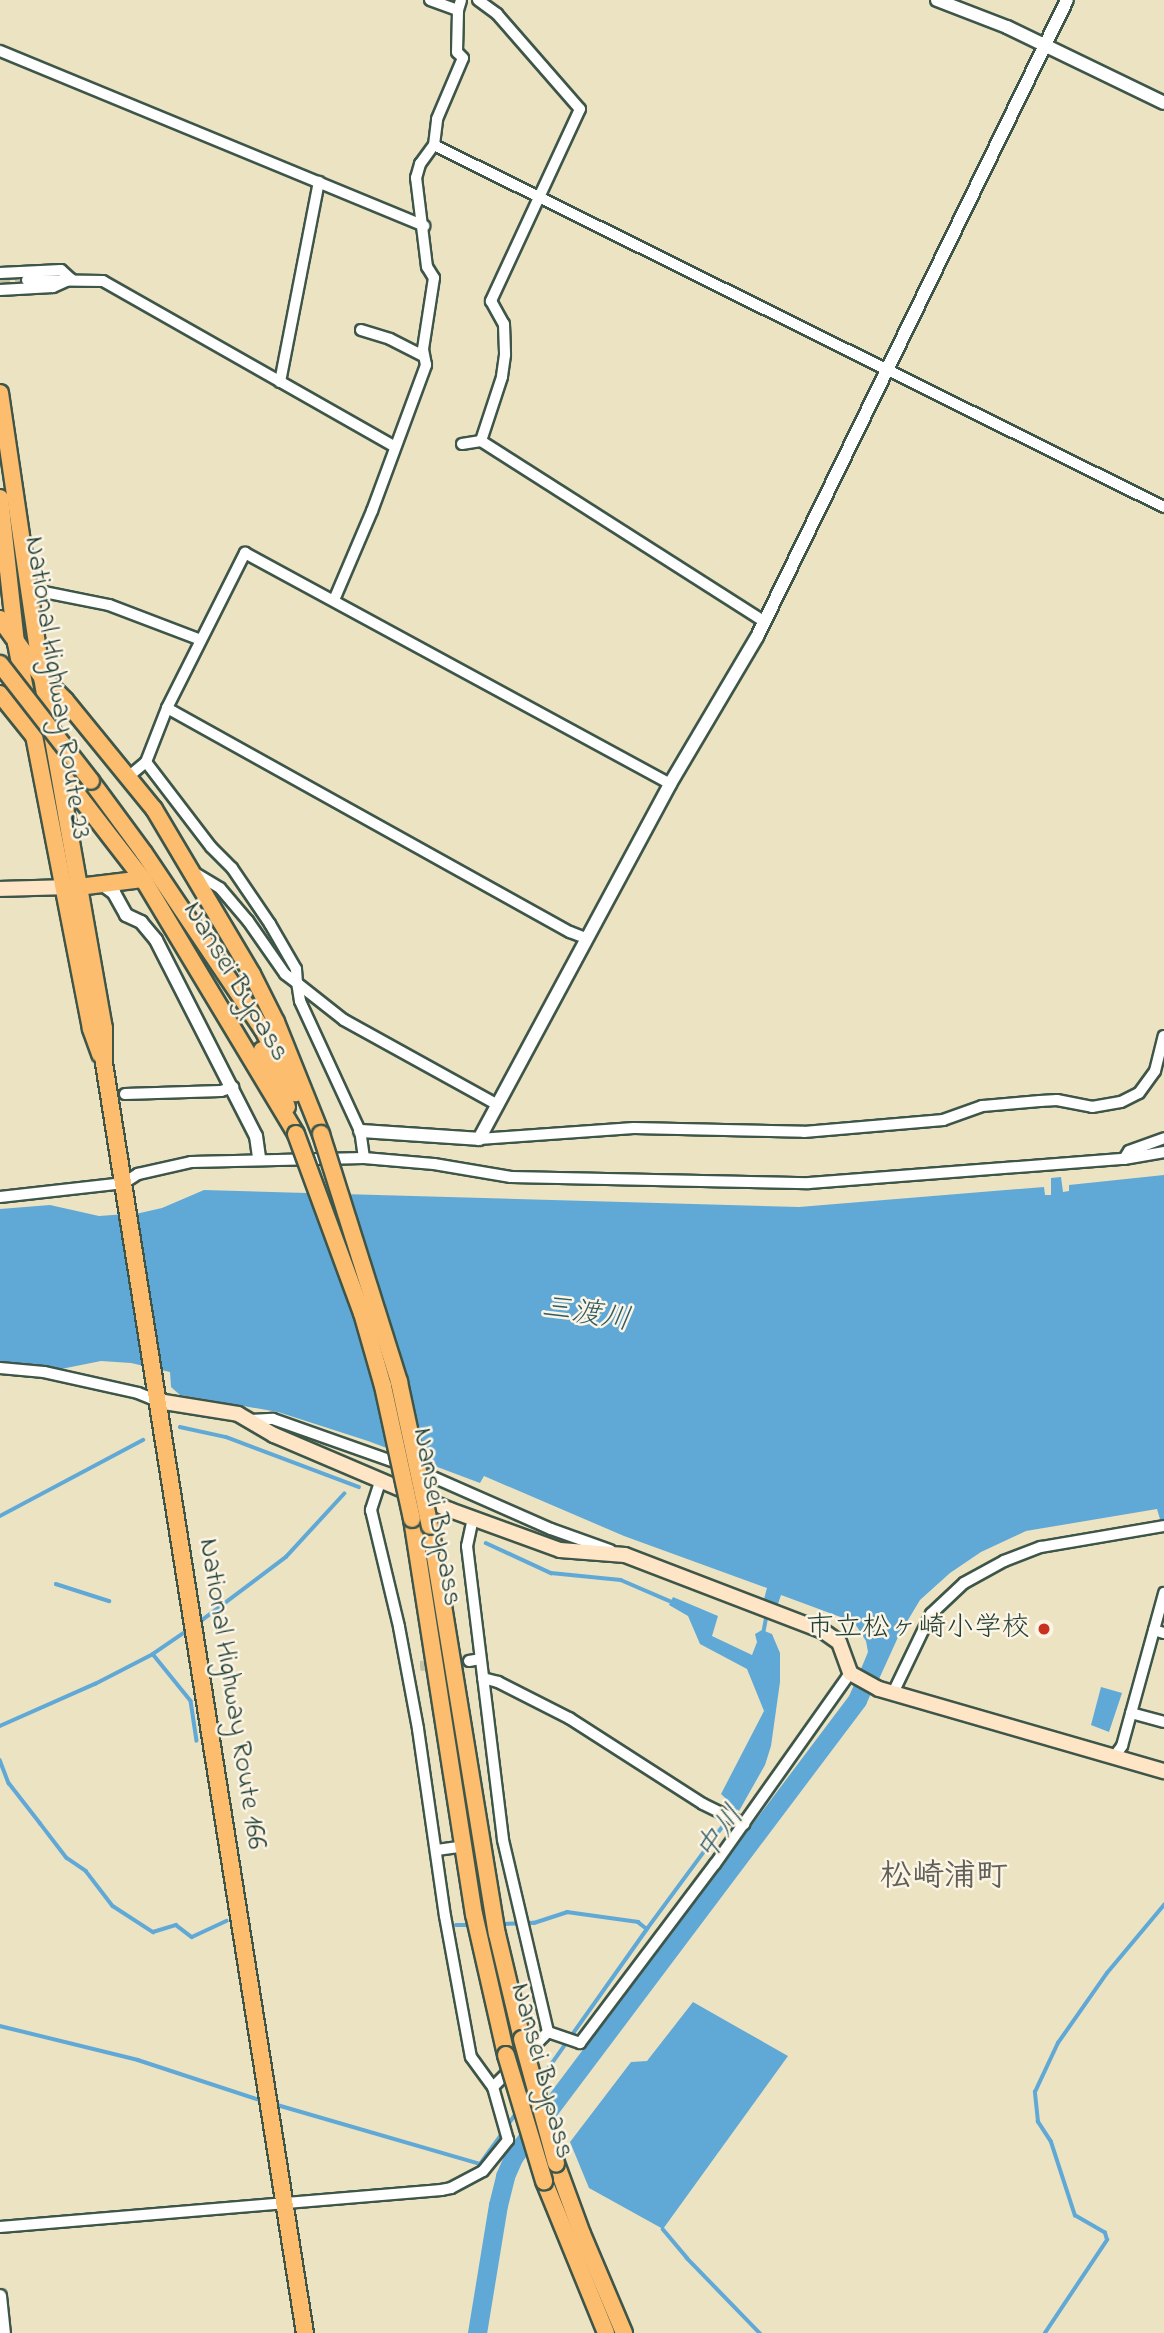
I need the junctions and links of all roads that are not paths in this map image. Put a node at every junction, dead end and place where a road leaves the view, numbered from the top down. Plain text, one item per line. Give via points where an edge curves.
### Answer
1 (430, 0) edge
2 (478, 0) edge
3 (1067, 0) edge
4 (943, 1) edge
5 (460, 5) edge
6 (1045, 45) junction
7 (0, 51) edge
8 (1164, 103) edge
9 (434, 145) junction
10 (319, 182) junction
11 (540, 198) junction
12 (424, 226) junction
13 (0, 273) edge
14 (71, 279) junction
15 (27, 280) tunnel mouth
16 (0, 290) edge
17 (362, 330) dead end
18 (424, 356) junction
19 (887, 370) junction
20 (280, 382) junction
21 (0, 393) edge
22 (481, 441) junction
23 (462, 444) dead end
24 (395, 447) junction
25 (0, 498) edge
26 (1164, 507) edge
27 (29, 589) junction
28 (334, 600) junction
29 (32, 612) junction
30 (0, 620) edge
31 (764, 621) junction
32 (201, 640) junction
33 (16, 643) junction
34 (0, 664) edge
35 (42, 677) junction
36 (0, 694) edge
37 (65, 700) junction
38 (167, 708) junction
39 (36, 739) junction
40 (146, 762) junction
41 (60, 771) junction
42 (128, 776) junction
43 (670, 784) junction
44 (190, 870) junction
45 (139, 880) junction
46 (103, 885) junction
47 (61, 886) junction
48 (78, 887) junction
49 (0, 889) edge
50 (120, 906) junction
51 (586, 938) junction
52 (203, 940) junction
53 (298, 984) junction
54 (1164, 1036) edge
55 (104, 1063) junction
56 (233, 1087) junction
57 (125, 1094) dead end
58 (498, 1105) junction
59 (360, 1131) junction
60 (296, 1134) junction
61 (317, 1134) junction
62 (1164, 1138) edge
63 (479, 1139) junction
64 (1164, 1152) edge
65 (259, 1158) junction
66 (364, 1158) junction
67 (1124, 1159) junction
68 (124, 1183) junction
69 (0, 1197) edge
70 (0, 1368) edge
71 (158, 1401) junction
72 (250, 1420) junction
73 (381, 1479) junction
74 (472, 1518) junction
75 (1164, 1526) edge
76 (625, 1555) junction
77 (1164, 1593) edge
78 (1159, 1632) edge
79 (480, 1659) junction
80 (469, 1661) tunnel mouth
81 (420, 1666) tunnel mouth
82 (407, 1667) junction
83 (850, 1673) junction
84 (483, 1678) junction
85 (886, 1691) junction
86 (1131, 1713) junction
87 (1164, 1722) edge
88 (1114, 1757) junction
89 (1164, 1771) edge
90 (740, 1822) junction
91 (503, 1840) junction
92 (481, 1842) junction
93 (464, 1846) junction
94 (437, 1850) junction
95 (548, 2032) junction
96 (493, 2087) junction
97 (284, 2202) junction
98 (0, 2227) edge
99 (0, 2296) edge
100 (4, 2333) edge
101 (305, 2333) edge
102 (606, 2333) edge
103 (624, 2333) edge

1 - 5 street
2 - 11 street via 497,14 580,110
3 - 6 street
4 - 6 street
5 - 9 street via 457,51 463,58 437,119
6 - 8 street
6 - 19 street
7 - 10 street
9 - 11 street
9 - 12 street via 419,164 416,178
10 - 12 street
10 - 20 street
11 - 19 street
11 - 22 street via 491,301 504,324 505,355
12 - 18 street via 427,267 434,278
13 - 14 street via 61,270
14 - 15 street
14 - 16 street via 52,287
14 - 20 street via 103,281
17 - 18 street
18 - 24 street via 426,365
19 - 26 street
19 - 31 street
20 - 24 street
21 - 27 highway, National Highway Route 23
22 - 23 street
22 - 31 street
24 - 28 street
25 - 33 highway, National Highway Route 23
27 - 29 highway, National Highway Route 23
27 - 32 street via 109,605
28 - 32 street via 245,553
28 - 43 street
29 - 35 highway, National Highway Route 23
29 - 37 highway via 50,674
30 - 33 highway
31 - 43 street
32 - 38 street
33 - 35 highway
33 - 39 highway, National Highway Route 23
34 - 52 highway, bridge via 91,781
35 - 37 highway
35 - 41 highway, National Highway Route 23
36 - 39 highway, Nansei Bypass
37 - 42 highway
38 - 40 street
38 - 51 street
39 - 41 highway, Nansei Bypass
39 - 47 highway, National Highway Route 23
40 - 42 street
40 - 53 street via 232,868 296,969
41 - 45 highway, Nansei Bypass
41 - 48 highway, National Highway Route 23
42 - 44 highway via 154,809
43 - 51 street
44 - 53 street via 220,888 285,974
44 - 61 highway via 276,1022
45 - 46 highway
45 - 50 street via 124,894
45 - 60 highway, Nansei Bypass
46 - 48 highway
46 - 50 street via 112,890
47 - 48 main road
47 - 49 main road
47 - 55 highway, National Highway Route 166 via 91,1030
48 - 55 highway, National Highway Route 166 via 104,1028
50 - 56 street via 153,935
51 - 58 street
52 - 60 highway via 279,1086
52 - 61 highway via 263,1030
53 - 58 street via 344,1020
53 - 59 street via 300,1001
54 - 63 street via 1154,1070 1139,1093 1092,1107 1057,1100 982,1106 943,1119 804,1132 634,1128
55 - 68 highway, National Highway Route 166
56 - 57 street
56 - 65 street via 257,1136
58 - 63 street
59 - 63 street
59 - 66 street
60 - 93 highway, Nansei Bypass, bridge via 362,1312 389,1409 412,1519
61 - 92 highway, Nansei Bypass, bridge via 358,1243 399,1382 430,1525
62 - 67 street via 1129,1151
64 - 67 street
65 - 66 street
65 - 68 street via 191,1162 138,1174
66 - 67 street via 511,1177 809,1183
68 - 69 street
68 - 71 highway, National Highway Route 166
70 - 71 street via 44,1372
71 - 72 main road via 238,1413
71 - 97 highway, National Highway Route 166
72 - 73 main road via 274,1435
72 - 76 street via 273,1419 330,1437
73 - 74 main road
73 - 82 street via 371,1510
74 - 76 main road via 560,1550
74 - 79 street via 467,1546
75 - 85 street via 1041,1546 964,1583 930,1615
76 - 83 main road via 832,1636
77 - 78 street
78 - 86 street
79 - 80 street
79 - 84 street
81 - 82 street
82 - 94 street
83 - 85 main road
83 - 90 street
84 - 90 street via 569,1718 703,1804
84 - 91 street
85 - 88 main road
86 - 87 street
86 - 88 street
88 - 89 main road
90 - 95 street via 580,2043
91 - 92 street
91 - 95 street
92 - 103 highway, Nansei Bypass, bridge via 497,1934 556,2163
93 - 94 street
93 - 102 highway, Nansei Bypass, bridge via 474,1914 506,2055 544,2180
94 - 96 street via 471,2057
95 - 96 street
96 - 97 street via 508,2140 492,2163 451,2188
97 - 98 street
97 - 101 highway, National Highway Route 166
99 - 100 street

